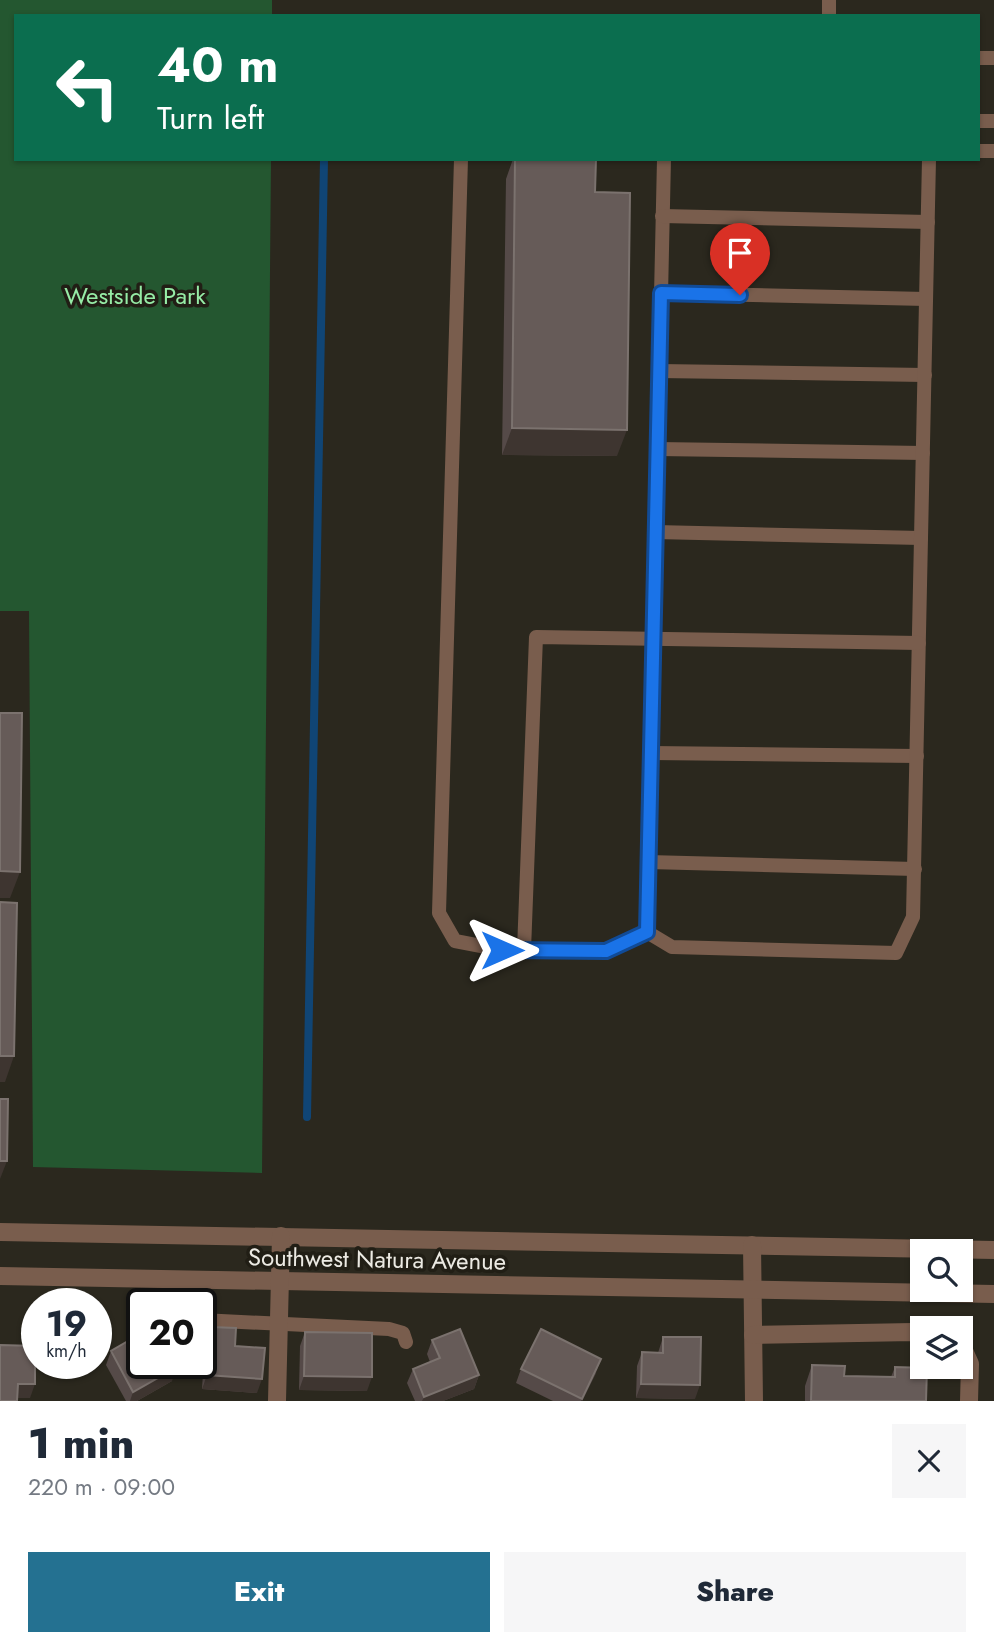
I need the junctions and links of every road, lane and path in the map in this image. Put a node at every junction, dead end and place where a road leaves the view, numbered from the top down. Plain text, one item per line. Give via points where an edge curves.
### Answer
1 (461, 161) edge
2 (664, 161) edge
3 (929, 161) edge
4 (662, 216) junction
5 (928, 222) junction
6 (661, 293) junction
7 (926, 299) junction
8 (659, 371) junction
9 (925, 375) junction
10 (657, 449) junction
11 (923, 453) junction
12 (655, 532) junction
13 (921, 538) junction
14 (653, 639) junction
15 (919, 643) junction
16 (651, 753) junction
17 (917, 756) junction
18 (648, 862) junction
19 (915, 869) junction
20 (647, 932) junction
21 (524, 950) junction
22 (0, 1232) edge
23 (281, 1236) junction
24 (752, 1245) junction
25 (994, 1250) edge
26 (0, 1276) edge
27 (280, 1282) junction
28 (752, 1290) junction
29 (994, 1294) edge
30 (217, 1321) edge
31 (279, 1324) junction
32 (910, 1333) edge
33 (753, 1335) junction
34 (406, 1342) dead end
35 (970, 1379) edge
36 (277, 1401) edge
37 (754, 1401) edge
38 (970, 1401) edge

1 - 21 lane via 439,914 455,941
2 - 4 lane
3 - 5 lane
4 - 5 lane
4 - 6 lane
5 - 7 lane
6 - 7 lane
6 - 8 lane
7 - 9 lane
8 - 9 lane
8 - 10 lane
9 - 11 lane
10 - 11 lane
10 - 12 lane
11 - 13 lane
12 - 13 lane
12 - 14 lane
13 - 15 lane
14 - 15 lane
14 - 16 lane
14 - 21 lane via 536,636
15 - 17 lane
16 - 17 lane
16 - 18 lane
17 - 19 lane
18 - 19 lane
18 - 20 lane
19 - 20 lane via 913,917 896,953 672,947
20 - 21 lane via 606,951
22 - 23 street, Southwest Natura Avenue
23 - 24 street, Southwest Natura Avenue
23 - 27 street
24 - 25 street, Southwest Natura Avenue
24 - 28 street
26 - 27 street, Southwest Natura Avenue
27 - 28 street, Southwest Natura Avenue
27 - 31 street
28 - 29 street, Southwest Natura Avenue
28 - 33 street
30 - 31 lane
31 - 34 lane via 389,1329 403,1333
31 - 36 street
32 - 33 street
33 - 37 street
35 - 38 street

